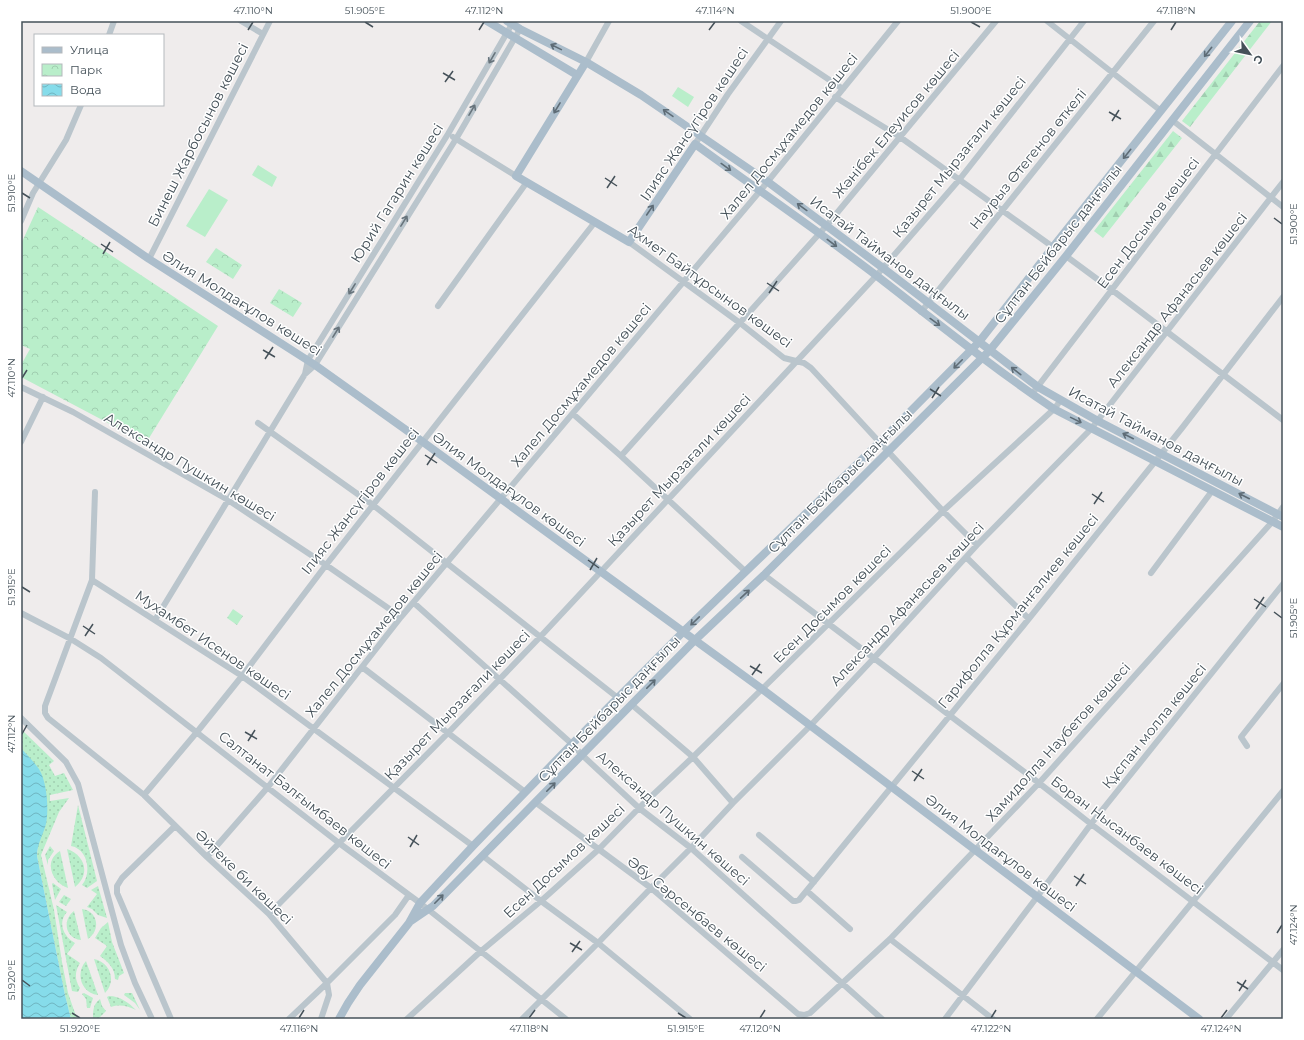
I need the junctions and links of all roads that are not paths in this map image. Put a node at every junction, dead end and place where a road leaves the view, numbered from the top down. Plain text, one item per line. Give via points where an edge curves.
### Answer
1 (114, 21) edge
2 (241, 21) edge
3 (270, 21) edge
4 (487, 21) edge
5 (609, 21) edge
6 (741, 21) edge
7 (781, 21) edge
8 (898, 21) edge
9 (996, 21) edge
10 (1047, 21) edge
11 (1084, 21) edge
12 (1154, 21) edge
13 (1232, 21) edge
14 (1250, 21) edge
15 (509, 22) edge
16 (520, 29) junction
17 (507, 33) junction
18 (109, 34) edge
19 (263, 34) junction
20 (515, 38) junction
21 (769, 38) junction
22 (1070, 39) junction
23 (586, 62) junction
24 (1283, 66) edge
25 (1113, 73) junction
26 (577, 75) junction
27 (843, 89) junction
28 (835, 97) junction
29 (81, 106) edge
30 (1161, 111) junction
31 (1172, 120) junction
32 (448, 134) junction
33 (700, 136) junction
34 (900, 137) junction
35 (456, 139) junction
36 (695, 144) junction
37 (1216, 154) junction
38 (21, 171) edge
39 (516, 176) junction
40 (959, 180) junction
41 (527, 182) junction
42 (768, 182) junction
43 (1283, 182) edge
44 (39, 184) junction
45 (760, 191) junction
46 (1271, 198) junction
47 (1283, 207) edge
48 (1002, 210) junction
49 (21, 221) edge
50 (595, 222) junction
51 (827, 225) junction
52 (819, 234) junction
53 (629, 242) junction
54 (1053, 247) junction
55 (1066, 256) junction
56 (149, 259) junction
57 (883, 268) junction
58 (876, 276) junction
59 (684, 282) junction
60 (1112, 290) junction
61 (1283, 297) edge
62 (928, 303) junction
63 (438, 306) dead end
64 (921, 312) junction
65 (740, 323) junction
66 (1167, 332) junction
67 (979, 342) junction
68 (972, 349) junction
69 (990, 350) junction
70 (983, 358) junction
71 (308, 360) junction
72 (797, 361) junction
73 (315, 365) junction
74 (305, 374) junction
75 (1223, 374) junction
76 (21, 386) edge
77 (1038, 387) junction
78 (1032, 394) junction
79 (43, 397) junction
80 (1061, 400) junction
81 (1054, 409) junction
82 (572, 414) junction
83 (1283, 420) edge
84 (1098, 421) junction
85 (258, 423) dead end
86 (1091, 429) junction
87 (270, 433) junction
88 (21, 442) edge
89 (423, 442) junction
90 (879, 443) junction
91 (888, 452) junction
92 (1161, 453) junction
93 (621, 456) junction
94 (1155, 461) junction
95 (1212, 491) junction
96 (95, 492) dead end
97 (502, 499) junction
98 (228, 500) junction
99 (668, 500) junction
100 (373, 505) junction
101 (815, 505) junction
102 (943, 511) junction
103 (1281, 513) edge
104 (825, 515) junction
105 (1273, 521) junction
106 (1283, 526) edge
107 (977, 545) junction
108 (967, 558) junction
109 (447, 563) junction
110 (326, 565) junction
111 (600, 572) junction
112 (746, 572) junction
113 (1150, 573) dead end
114 (764, 575) junction
115 (92, 580) junction
116 (1283, 584) edge
117 (414, 603) junction
118 (21, 613) edge
119 (401, 617) junction
120 (1028, 618) junction
121 (155, 620) junction
122 (828, 624) junction
123 (683, 632) junction
124 (541, 636) junction
125 (71, 639) junction
126 (694, 641) junction
127 (874, 658) junction
128 (362, 667) junction
129 (242, 676) junction
130 (499, 679) junction
131 (1283, 684) edge
132 (762, 689) junction
133 (618, 698) junction
134 (631, 704) junction
135 (949, 715) junction
136 (21, 718) edge
137 (810, 726) junction
138 (313, 728) junction
139 (197, 732) junction
140 (448, 733) junction
141 (572, 744) junction
142 (1247, 746) dead end
143 (582, 755) junction
144 (693, 757) junction
145 (1039, 783) junction
146 (268, 787) junction
147 (891, 787) junction
148 (393, 788) junction
149 (1283, 791) edge
150 (525, 792) junction
151 (144, 795) junction
152 (535, 802) junction
153 (733, 803) junction
154 (639, 808) junction
155 (1090, 824) junction
156 (175, 826) junction
157 (759, 835) dead end
158 (339, 843) junction
159 (473, 846) junction
160 (691, 848) junction
161 (598, 850) junction
162 (975, 850) junction
163 (483, 856) junction
164 (207, 857) junction
165 (742, 857) dead end
166 (814, 882) junction
167 (651, 888) junction
168 (807, 890) junction
169 (409, 895) junction
170 (1037, 897) junction
171 (541, 901) junction
172 (1193, 901) junction
173 (420, 903) junction
174 (428, 910) junction
175 (269, 914) junction
176 (409, 923) junction
177 (850, 929) dead end
178 (890, 939) junction
179 (598, 943) junction
180 (1283, 950) edge
181 (480, 952) junction
182 (1273, 962) junction
183 (1283, 970) edge
184 (1136, 971) junction
185 (327, 983) junction
186 (842, 984) junction
187 (963, 996) junction
188 (541, 1000) junction
189 (804, 1015) joint
190 (152, 1019) edge
191 (171, 1019) edge
192 (289, 1019) edge
193 (321, 1019) edge
194 (339, 1019) edge
195 (407, 1019) edge
196 (522, 1019) edge
197 (566, 1019) edge
198 (690, 1019) edge
199 (882, 1019) edge
200 (945, 1019) edge
201 (993, 1019) edge
202 (1097, 1019) edge
203 (1199, 1019) edge
204 (1226, 1019) edge

1 - 18 street
2 - 19 street
3 - 19 street, Бинеш Жарбосынов көшесі
4 - 17 main road
5 - 23 street
6 - 21 street
7 - 21 street, Ілияс Жансүгіров көшесі
8 - 27 street, Халел Досмұхамедов көшесі
9 - 34 street, Жәнібек Елеуисов көшесі
10 - 22 street
11 - 22 street, Қазырет Мырзағали көшесі
12 - 25 street, Наурыз Өтегенов өткелі
13 -> 30 main road, Сұлтан Бейбарыс даңғылы
14 - 31 main road, Сұлтан Бейбарыс даңғылы
15 - 16 main road, Исатай Тайманов даңғылы
15 - 17 street, Юрий Гагарин көшесі
16 - 20 street, Юрий Гагарин көшесі
23 -> 16 main road, Исатай Тайманов даңғылы
17 - 20 main road
17 -> 32 street, Юрий Гагарин көшесі
19 - 56 street, Бинеш Жарбосынов көшесі
20 - 26 main road
35 -> 20 street, Юрий Гагарин көшесі
21 - 27 street
21 - 33 street, Ілияс Жансүгіров көшесі
22 - 25 street
22 - 40 street, Қазырет Мырзағали көшесі
23 - 26 main road
33 -> 23 main road, Исатай Тайманов даңғылы via 641,95
24 - 37 street, Есен Досымов көшесі
25 - 30 street
25 - 48 street, Наурыз Өтегенов өткелі
26 -> 39 main road
27 - 28 street, Халел Досмұхамедов көшесі
28 - 34 street
28 - 42 street, Халел Досмұхамедов көшесі
29 - 44 street via 66,140
30 -> 54 main road, Сұлтан Бейбарыс даңғылы
31 - 37 street
31 - 55 main road, Сұлтан Бейбарыс даңғылы
32 - 35 street, Ахмет Байтұрсынов көшесі
32 -> 71 street, Юрий Гагарин көшесі
33 - 36 street, Ілияс Жансүгіров көшесі
33 - 42 main road, Исатай Тайманов даңғылы
34 - 40 street
34 - 51 street, Жәнібек Елеуисов көшесі
35 - 39 street, Ахмет Байтұрсынов көшесі
73 -> 35 street, Юрий Гагарин көшесі
36 -> 45 main road, Исатай Тайманов даңғылы
53 -> 36 main road, Ілияс Жансүгіров көшесі
37 - 46 street
37 - 60 street, Есен Досымов көшесі
38 - 44 main road, Әлия Молдағұлов көшесі
39 - 41 main road, Ахмет Байтұрсынов көшесі
40 - 48 street
40 - 57 street, Қазырет Мырзағали көшесі
41 - 50 main road, Ахмет Байтұрсынов көшесі
41 - 63 street
42 - 45 street, Халел Досмұхамедов көшесі
51 -> 42 main road, Исатай Тайманов даңғылы
43 - 46 street, Александр Афанасьев көшесі
44 - 49 street
44 - 56 main road, Әлия Молдағұлов көшесі
45 - 52 main road, Исатай Тайманов даңғылы
45 - 59 street, Халел Досмұхамедов көшесі
46 - 47 street
46 - 66 street, Александр Афанасьев көшесі
48 - 54 street
48 - 62 street, Наурыз Өтегенов өткелі
50 - 53 main road, Ахмет Байтұрсынов көшесі
50 - 89 street, Ілияс Жансүгіров көшесі
51 - 52 street, Жәнібек Елеуисов көшесі
51 - 57 main road, Исатай Тайманов даңғылы
52 -> 58 main road, Исатай Тайманов даңғылы
52 - 65 street, Жәнібек Елеуисов көшесі
53 - 59 street, Ахмет Байтұрсынов көшесі
54 - 67 main road, Сұлтан Бейбарыс даңғылы
55 - 60 street
55 - 69 main road, Сұлтан Бейбарыс даңғылы
56 - 71 main road, Әлия Молдағұлов көшесі
57 - 58 street, Қазырет Мырзағали көшесі
57 - 62 main road, Исатай Тайманов даңғылы
58 - 64 main road, Исатай Тайманов даңғылы
58 - 72 street, Қазырет Мырзағали көшесі
59 - 65 street, Ахмет Байтұрсынов көшесі
59 - 82 street, Халел Досмұхамедов көшесі
60 - 66 street
60 - 77 street, Есен Досымов көшесі
61 - 75 street, Гарифолла Құрманғалиев көшесі
62 - 64 street, Наурыз Өтегенов өткелі
62 - 67 main road, Исатай Тайманов даңғылы
64 -> 68 main road, Исатай Тайманов даңғылы
65 - 72 street, Ахмет Байтұрсынов көшесі via 784,358
65 - 93 street, Жәнібек Елеуисов көшесі
66 - 75 street
66 - 84 street, Александр Афанасьев көшесі
67 - 68 main road, Сұлтан Бейбарыс даңғылы
67 - 69 main road, Исатай Тайманов даңғылы
68 - 70 main road, Исатай Тайманов даңғылы
68 -> 90 main road, Сұлтан Бейбарыс даңғылы
69 - 70 main road, Сұлтан Бейбарыс даңғылы
77 -> 69 main road, Исатай Тайманов даңғылы
70 - 78 main road, Исатай Тайманов даңғылы
70 - 91 main road, Сұлтан Бейбарыс даңғылы
71 - 73 main road, Әлия Молдағұлов көшесі
71 - 74 street, Юрий Гагарин көшесі
72 - 90 street, Ахмет Байтұрсынов көшесі via 811,368
72 - 99 street, Қазырет Мырзағали көшесі
73 - 74 street, Юрий Гагарин көшесі
73 - 89 main road, Әлия Молдағұлов көшесі
74 - 87 street, Юрий Гагарин көшесі
75 - 83 street
75 - 92 street, Гарифолла Құрманғалиев көшесі
76 - 79 street, Александр Пушкин көшесі
77 - 78 street, Есен Досымов көшесі
77 - 80 main road, Исатай Тайманов даңғылы
78 - 81 main road, Исатай Тайманов даңғылы
79 - 88 street
79 - 98 street, Александр Пушкин көшесі
80 - 81 street, Есен Досымов көшесі
80 - 84 main road, Исатай Тайманов даңғылы
81 -> 86 main road, Исатай Тайманов даңғылы
81 - 102 street, Есен Досымов көшесі
82 - 93 street
82 - 97 street, Халел Досмұхамедов көшесі
84 - 86 street, Александр Афанасьев көшесі
92 -> 84 main road, Исатай Тайманов даңғылы
85 - 87 street
86 - 94 main road, Исатай Тайманов даңғылы
86 - 107 street, Александр Афанасьев көшесі
87 - 98 street, Юрий Гагарин көшесі
87 - 100 street
89 - 97 main road, Әлия Молдағұлов көшесі
89 - 100 street, Ілияс Жансүгіров көшесі
90 - 91 street, Ахмет Байтұрсынов көшесі
90 - 101 main road, Сұлтан Бейбарыс даңғылы
91 - 102 street, Ахмет Байтұрсынов көшесі
91 - 104 main road, Сұлтан Бейбарыс даңғылы
92 - 94 street, Гарифолла Құрманғалиев көшесі
103 -> 92 main road, Исатай Тайманов даңғылы
93 - 99 street
94 - 95 main road, Исатай Тайманов даңғылы
94 - 120 street, Гарифолла Құрманғалиев көшесі
95 - 105 main road, Исатай Тайманов даңғылы
95 - 113 street
96 - 115 street
97 - 109 street, Халел Досмұхамедов көшесі
97 - 111 main road, Әлия Молдағұлов көшесі
98 - 110 street, Александр Пушкин көшесі
98 - 121 street, Юрий Гагарин көшесі
99 - 111 street, Қазырет Мырзағали көшесі
99 - 112 street
100 - 109 street
100 - 110 street, Ілияс Жансүгіров көшесі
101 - 104 main road via 819,512
101 - 112 main road, Сұлтан Бейбарыс даңғылы
102 - 107 street, Ахмет Байтұрсынов көшесі
102 - 122 street, Есен Досымов көшесі
103 - 105 street, Хамидолла Наубетов көшесі
104 - 114 main road, Сұлтан Бейбарыс даңғылы
105 - 106 main road, Исатай Тайманов даңғылы
105 - 145 street, Хамидолла Наубетов көшесі
107 - 108 street, Александр Афанасьев көшесі
108 - 120 street
108 - 127 street, Александр Афанасьев көшесі
109 - 117 street, Халел Досмұхамедов көшесі
109 - 124 street
110 - 119 street, Александр Пушкин көшесі
110 - 129 street, Ілияс Жансүгіров көшесі
111 - 123 main road, Әлия Молдағұлов көшесі
111 - 124 street, Қазырет Мырзағали көшесі
112 -> 123 main road, Сұлтан Бейбарыс даңғылы
114 - 122 street, Боран Нысанбаев көшесі
126 -> 114 main road, Сұлтан Бейбарыс даңғылы
115 - 121 street, Мухамбет Исенов көшесі
115 - 125 street
116 - 155 street, Құспан молла көшесі
117 - 119 street, Халел Досмұхамедов көшесі
117 - 130 street, Александр Пушкин көшесі
118 - 125 street, Салтанат Балғымбаев көшесі
119 - 128 street, Халел Досмұхамедов көшесі
120 - 135 street, Гарифолла Құрманғалиев көшесі
121 - 129 street, Мухамбет Исенов көшесі
122 - 127 street, Боран Нысанбаев көшесі
122 - 132 street, Есен Досымов көшесі
123 - 126 main road, Әлия Молдағұлов көшесі
123 - 133 main road, Сұлтан Бейбарыс даңғылы
124 - 130 street, Қазырет Мырзағали көшесі
124 - 133 street
125 - 139 street, Салтанат Балғымбаев көшесі via 102,658
125 - 151 street, Әйтеке би көшесі via 45,706 45,713
126 - 132 main road, Әлия Молдағұлов көшесі
134 -> 126 main road, Сұлтан Бейбарыс даңғылы
127 - 135 street, Боран Нысанбаев көшесі
127 - 137 street, Александр Афанасьев көшесі
128 - 138 street, Халел Досмұхамедов көшесі
128 - 140 street
129 - 138 street, Мухамбет Исенов көшесі
129 - 139 street, Ілияс Жансүгіров көшесі
130 - 140 street, Қазырет Мырзағали көшесі
130 - 141 street, Александр Пушкин көшесі
131 - 142 street via 1241,737
132 - 137 main road, Әлия Молдағұлов көшесі
132 - 144 street, Есен Досымов көшесі
133 - 141 main road, Сұлтан Бейбарыс даңғылы
134 - 143 main road, Сұлтан Бейбарыс даңғылы
134 - 144 street
135 - 145 street, Боран Нысанбаев көшесі
135 - 147 street, Гарифолла Құрманғалиев көшесі
136 - 190 street via 66,762 78,784 121,945
137 - 147 main road, Әлия Молдағұлов көшесі
137 - 153 street, Александр Афанасьев көшесі
138 - 146 street, Халел Досмұхамедов көшесі
138 - 148 street, Мухамбет Исенов көшесі
139 - 146 street, Салтанат Балғымбаев көшесі
139 - 151 street, Ілияс Жансүгіров көшесі
140 - 148 street, Қазырет Мырзағали көшесі
140 - 150 street
141 - 143 street, Александр Пушкин көшесі
141 - 150 main road, Сұлтан Бейбарыс даңғылы
152 -> 143 main road, Сұлтан Бейбарыс даңғылы
143 - 154 street, Александр Пушкин көшесі
144 - 153 street
144 - 154 street, Есен Досымов көшесі
145 - 155 street, Боран Нысанбаев көшесі
145 - 162 street, Хамидолла Наубетов көшесі
146 - 158 street, Салтанат Балғымбаев көшесі
146 - 164 street, Халел Досмұхамедов көшесі
147 - 162 main road, Әлия Молдағұлов көшесі
147 - 166 street, Гарифолла Құрманғалиев көшесі
148 - 158 street, Қазырет Мырзағали көшесі
148 - 159 street, Мухамбет Исенов көшесі
149 - 172 street
150 - 159 main road, Сұлтан Бейбарыс даңғылы
151 - 156 street, Әйтеке би көшесі
152 - 161 street, Әбу Сәрсенбаев көшесі
152 - 163 main road, Сұлтан Бейбарыс даңғылы
153 - 160 street, Александр Афанасьев көшесі
154 - 160 street, Александр Пушкин көшесі
154 - 161 street, Есен Досымов көшесі
155 - 170 street, Құспан молла көшесі
155 - 172 street, Боран Нысанбаев көшесі
156 - 164 street, Әйтеке би көшесі
156 - 191 street, Әйтеке би көшесі via 117,886 117,893
157 - 166 street
158 - 169 street, Салтанат Балғымбаев көшесі
158 - 175 street, Қазырет Мырзағали көшесі
159 - 173 main road, Сұлтан Бейбарыс даңғылы
160 - 167 street, Александр Афанасьев көшесі
160 - 186 street, Александр Пушкин көшесі
161 - 167 street, Әбу Сәрсенбаев көшесі
161 - 171 street, Есен Досымов көшесі
162 - 170 main road, Әлия Молдағұлов көшесі
162 - 178 street, Хамидолла Наубетов көшесі
163 - 171 street
174 -> 163 main road, Сұлтан Бейбарыс даңғылы
164 - 175 street, Әйтеке би көшесі
165 - 168 street, Гарифолла Құрманғалиев көшесі via 793,901 799,900
166 - 168 street, Гарифолла Құрманғалиев көшесі
167 - 179 street, Александр Афанасьев көшесі
167 - 189 street, Әбу Сәрсенбаев көшесі via 798,1014
168 - 177 street
169 - 173 street, Салтанат Балғымбаев көшесі
169 - 185 street via 395,915
170 - 184 main road, Әлия Молдағұлов көшесі
170 - 187 street, Құспан молла көшесі
171 - 179 street
171 - 181 street, Есен Досымов көшесі
172 - 182 street, Боран Нысанбаев көшесі
172 - 184 street
173 - 174 street, Салтанат Балғымбаев көшесі
173 - 176 main road, Сұлтан Бейбарыс даңғылы
174 - 176 main road, Сұлтан Бейбарыс даңғылы
174 - 181 street, Салтанат Балғымбаев көшесі
175 - 185 street, Әйтеке би көшесі
176 - 194 main road, Сұлтан Бейбарыс даңғылы via 380,958
178 - 186 street, Хамидолла Наубетов көшесі
178 - 187 street
179 - 188 street, Александр Афанасьев көшесі
179 - 198 street
180 - 182 street
181 - 188 street, Салтанат Балғымбаев көшесі
181 - 195 street, Есен Досымов көшесі
182 - 183 street, Боран Нысанбаев көшесі
182 - 204 street
184 - 202 street
184 - 203 main road, Әлия Молдағұлов көшесі
185 - 192 street
185 - 193 street via 329,995
186 - 189 street, Хамидолла Наубетов көшесі via 810,1013
186 - 199 street, Александр Пушкин көшесі
187 - 200 street, Құспан молла көшесі
187 - 201 street
188 - 196 street, Александр Афанасьев көшесі
188 - 197 street, Салтанат Балғымбаев көшесі

